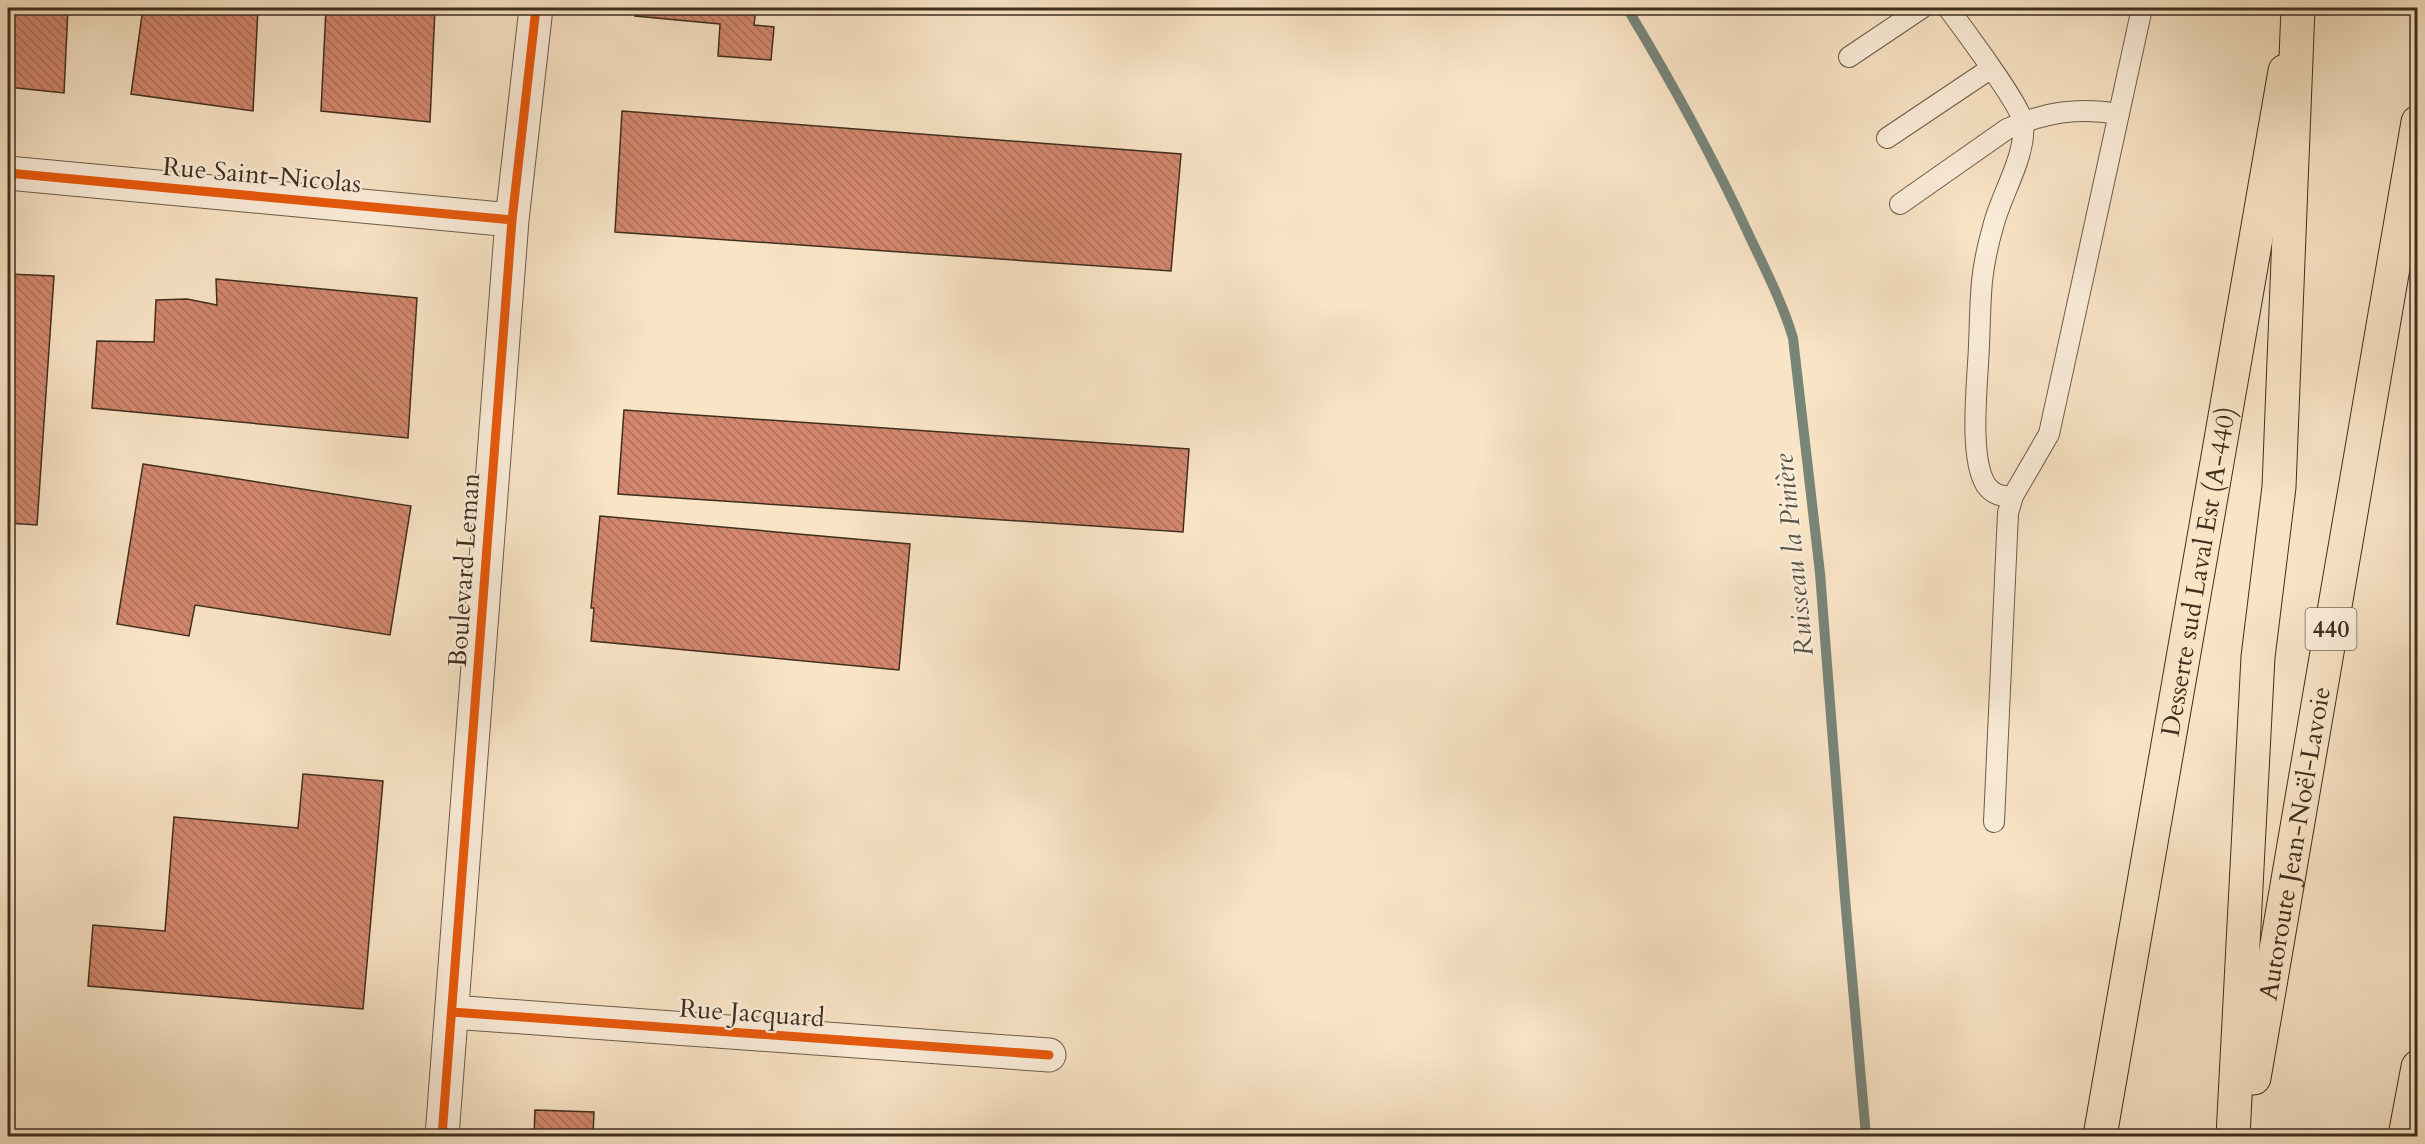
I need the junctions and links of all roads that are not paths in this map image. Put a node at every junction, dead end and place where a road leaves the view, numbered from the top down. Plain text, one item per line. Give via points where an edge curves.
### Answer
1 (536, 8) edge
2 (1922, 8) edge
3 (1948, 8) edge
4 (2142, 8) edge
5 (2297, 8) edge
6 (1849, 57) dead end
7 (1990, 69) junction
8 (2119, 114) junction
9 (2023, 122) junction
10 (2418, 122) edge
11 (1887, 138) dead end
12 (8, 173) edge
13 (1900, 204) dead end
14 (512, 220) junction
15 (2013, 496) junction
16 (1994, 822) dead end
17 (452, 1012) junction
18 (1049, 1055) dead end
19 (2418, 1067) edge
20 (442, 1137) edge
21 (2100, 1137) edge
22 (2233, 1137) edge
23 (2244, 1137) edge
24 (2405, 1137) edge

1 - 14 street, Boulevard Leman
2 - 6 lane
3 - 7 lane
4 - 8 lane
5 - 21 highway, Desserte sud Laval Est (A-440)
5 - 22 highway via 2279,487 2258,657
7 - 9 lane
7 - 11 lane
8 - 9 lane via 2085,109
8 - 15 lane via 2049,434
9 - 13 lane via 2007,129
9 - 15 lane via 2019,154 1993,224 1982,280 1976,444 1985,484 1993,493
10 - 23 highway, Autoroute Jean-Noël-Lavoie / 440
12 - 14 street, Rue Saint-Nicolas
14 - 17 street, Boulevard Leman
15 - 16 lane via 2008,513
17 - 18 street, Rue Jacquard
17 - 20 street, Boulevard Leman
19 - 24 highway

